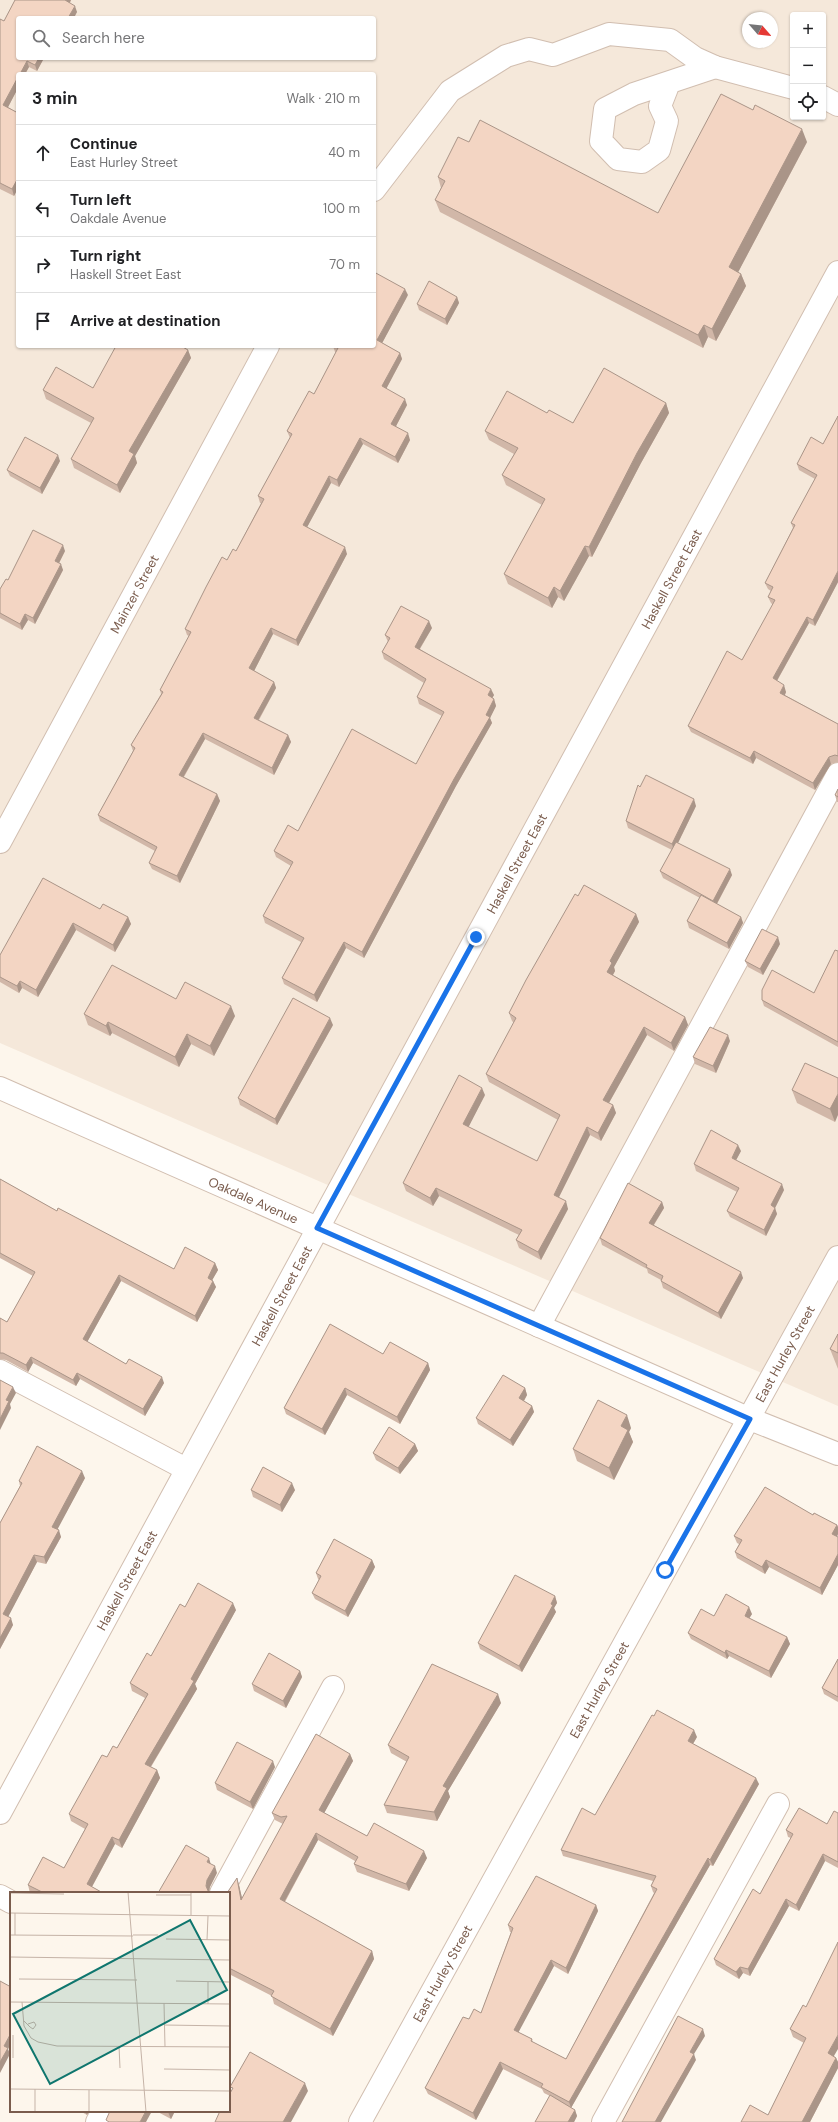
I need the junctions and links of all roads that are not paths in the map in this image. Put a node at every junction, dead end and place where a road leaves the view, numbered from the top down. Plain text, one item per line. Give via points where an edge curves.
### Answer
1 (715, 67) junction
2 (669, 83) dead end
3 (790, 87) edge
4 (826, 99) edge
5 (838, 105) edge
6 (376, 187) edge
7 (838, 272) edge
8 (267, 348) edge
9 (838, 774) edge
10 (2, 835) edge
11 (0, 1088) edge
12 (317, 1228) junction
13 (838, 1257) edge
14 (539, 1326) junction
15 (0, 1371) edge
16 (750, 1419) junction
17 (838, 1454) edge
18 (186, 1469) junction
19 (333, 1687) dead end
20 (778, 1804) dead end
21 (0, 1813) edge
22 (222, 1892) edge
23 (0, 1896) edge
24 (10, 1901) edge
25 (102, 2112) edge
26 (97, 2122) edge
27 (360, 2122) edge
28 (603, 2122) edge

1 - 2 street
1 - 3 street
1 - 6 street via 695,58 670,40 609,34 553,55 529,49 506,56 450,91
4 - 5 street
7 - 12 street, Haskell Street East
8 - 10 street, Mainzer Street
9 - 14 street
11 - 12 street, Oakdale Avenue
12 - 14 street, Oakdale Avenue
12 - 18 street, Haskell Street East
13 - 16 street, East Hurley Street
14 - 16 street, Oakdale Avenue
15 - 18 street
16 - 17 street, Oakdale Avenue
16 - 27 street, East Hurley Street
18 - 21 street, Haskell Street East
19 - 22 street
20 - 28 street
23 - 24 street
25 - 26 street

